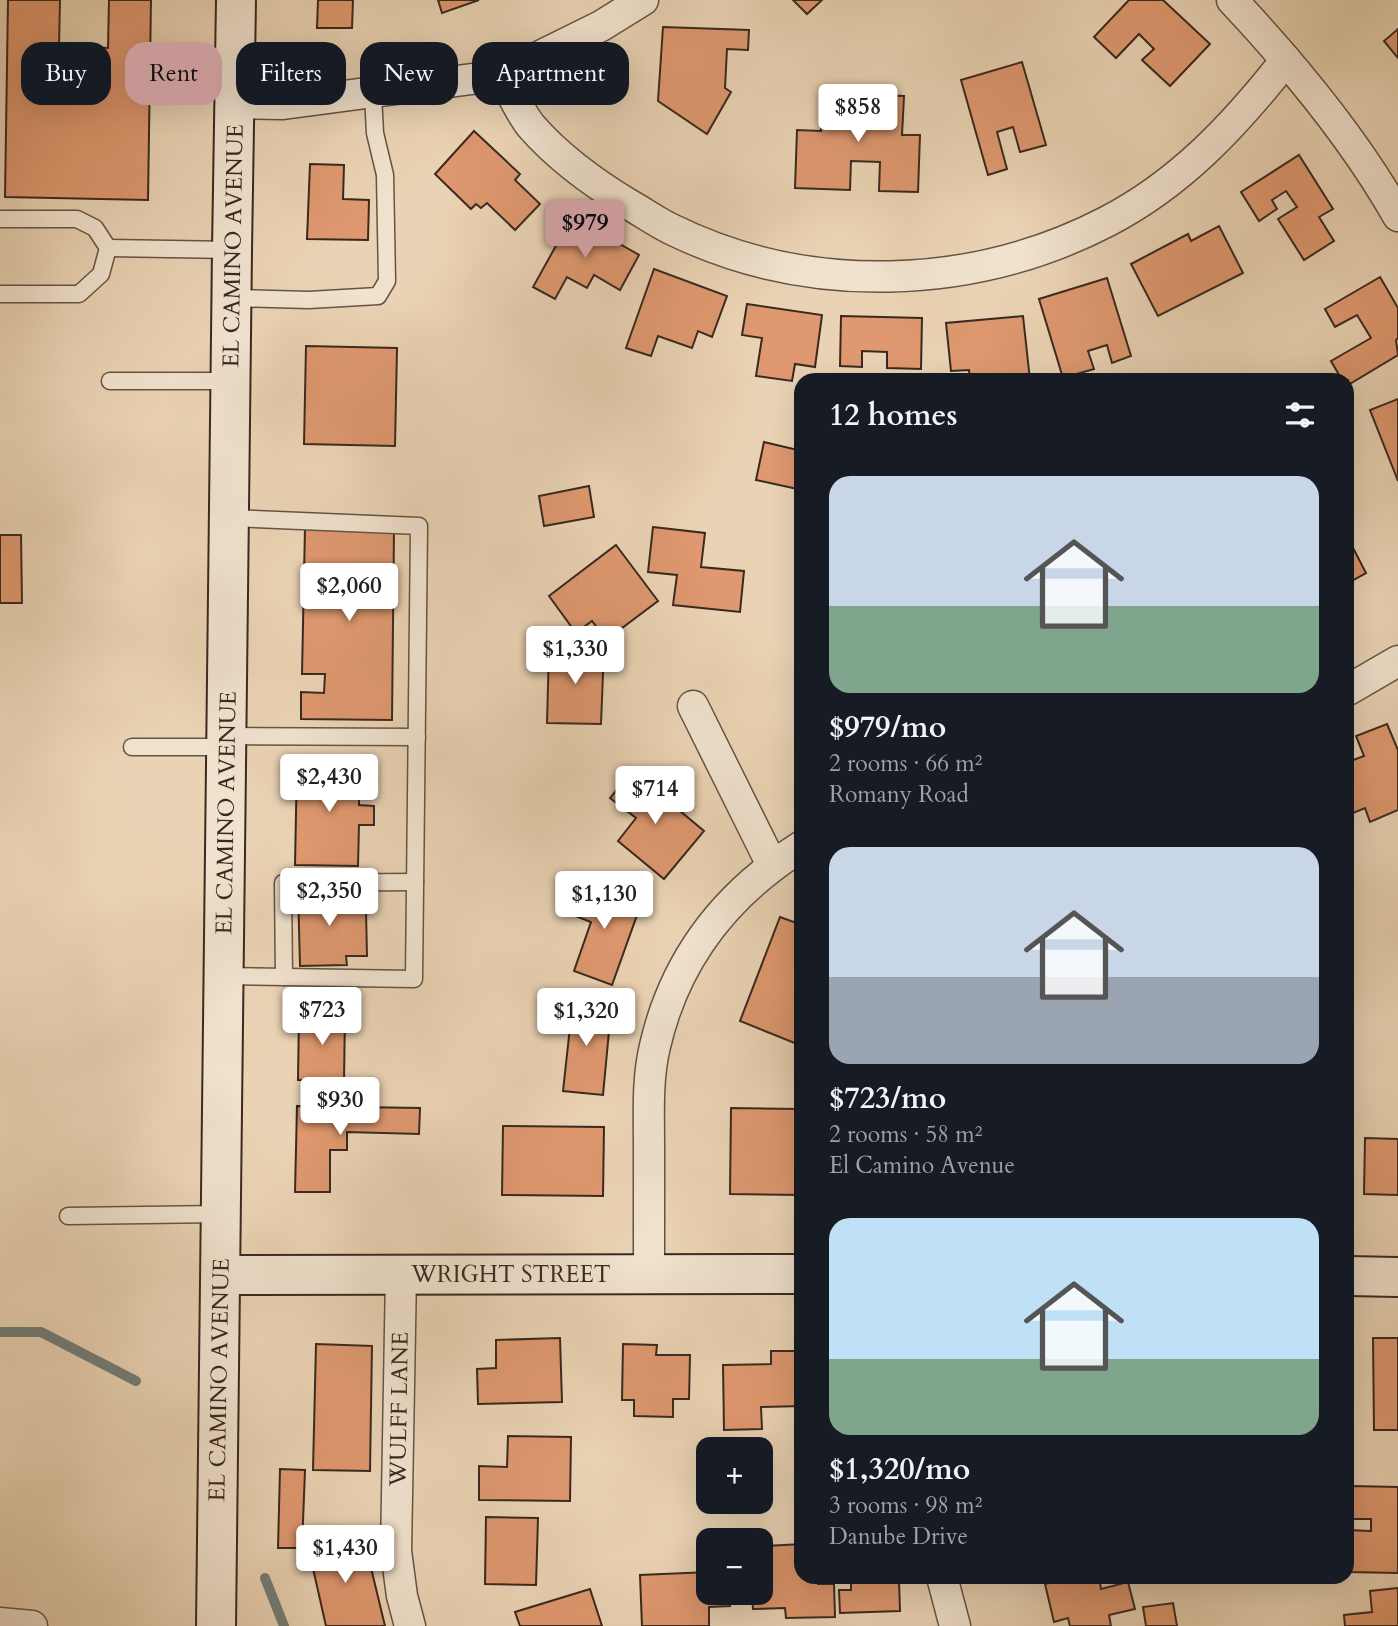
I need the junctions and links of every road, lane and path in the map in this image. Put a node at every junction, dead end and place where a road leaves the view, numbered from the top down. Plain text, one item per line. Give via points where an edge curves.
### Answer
1 (236, 0) edge
2 (643, 0) edge
3 (1232, 0) edge
4 (569, 42) edge
5 (1286, 60) junction
6 (360, 95) edge
7 (235, 103) junction
8 (374, 105) edge
9 (519, 105) edge
10 (1398, 216) edge
11 (0, 219) edge
12 (108, 248) junction
13 (232, 250) junction
14 (0, 294) edge
15 (232, 298) junction
16 (110, 381) dead end
17 (232, 381) junction
18 (230, 517) junction
19 (1398, 660) edge
20 (1354, 686) edge
21 (693, 706) dead end
22 (416, 737) junction
23 (227, 741) junction
24 (132, 747) dead end
25 (794, 851) edge
26 (772, 865) junction
27 (415, 882) junction
28 (224, 976) junction
29 (284, 977) junction
30 (221, 1214) junction
31 (68, 1216) dead end
32 (401, 1274) junction
33 (649, 1274) junction
34 (794, 1274) edge
35 (221, 1275) junction
36 (1354, 1276) edge
37 (1398, 1277) edge
38 (944, 1584) edge
39 (0, 1623) edge
40 (32, 1626) edge
41 (216, 1626) edge
42 (410, 1626) edge
43 (955, 1626) edge

1 - 7 main road, EL CAMINO AVENUE
2 - 4 street
3 - 5 street
5 - 9 street via 1245,112 1191,165 1108,221 1062,243 990,265 915,277 790,269 670,229 566,159 530,124
5 - 10 street
6 - 7 street via 283,104
7 - 13 main road, EL CAMINO AVENUE
8 - 15 lane via 385,175 387,281 378,296
11 - 12 lane via 77,219 95,228
12 - 13 lane
12 - 14 lane via 101,274 79,294
13 - 15 main road, EL CAMINO AVENUE
15 - 17 main road, EL CAMINO AVENUE
16 - 17 lane
17 - 18 main road, EL CAMINO AVENUE
18 - 22 lane via 419,526
18 - 23 main road, EL CAMINO AVENUE
19 - 20 street
21 - 26 street
22 - 23 lane
22 - 27 lane
23 - 24 lane
23 - 28 main road, EL CAMINO AVENUE
25 - 26 street
26 - 33 street via 706,931 666,1007 654,1047 649,1090
27 - 29 lane via 283,883
27 - 29 lane via 414,979
28 - 29 lane
28 - 30 main road, EL CAMINO AVENUE
30 - 31 lane
30 - 35 main road, EL CAMINO AVENUE
32 - 33 main road, WRIGHT STREET
32 - 35 main road, WRIGHT STREET
32 - 42 street, WULFF LANE via 396,1551
33 - 34 main road, WRIGHT STREET
35 - 41 main road, EL CAMINO AVENUE
36 - 37 main road
38 - 43 street
39 - 40 street

